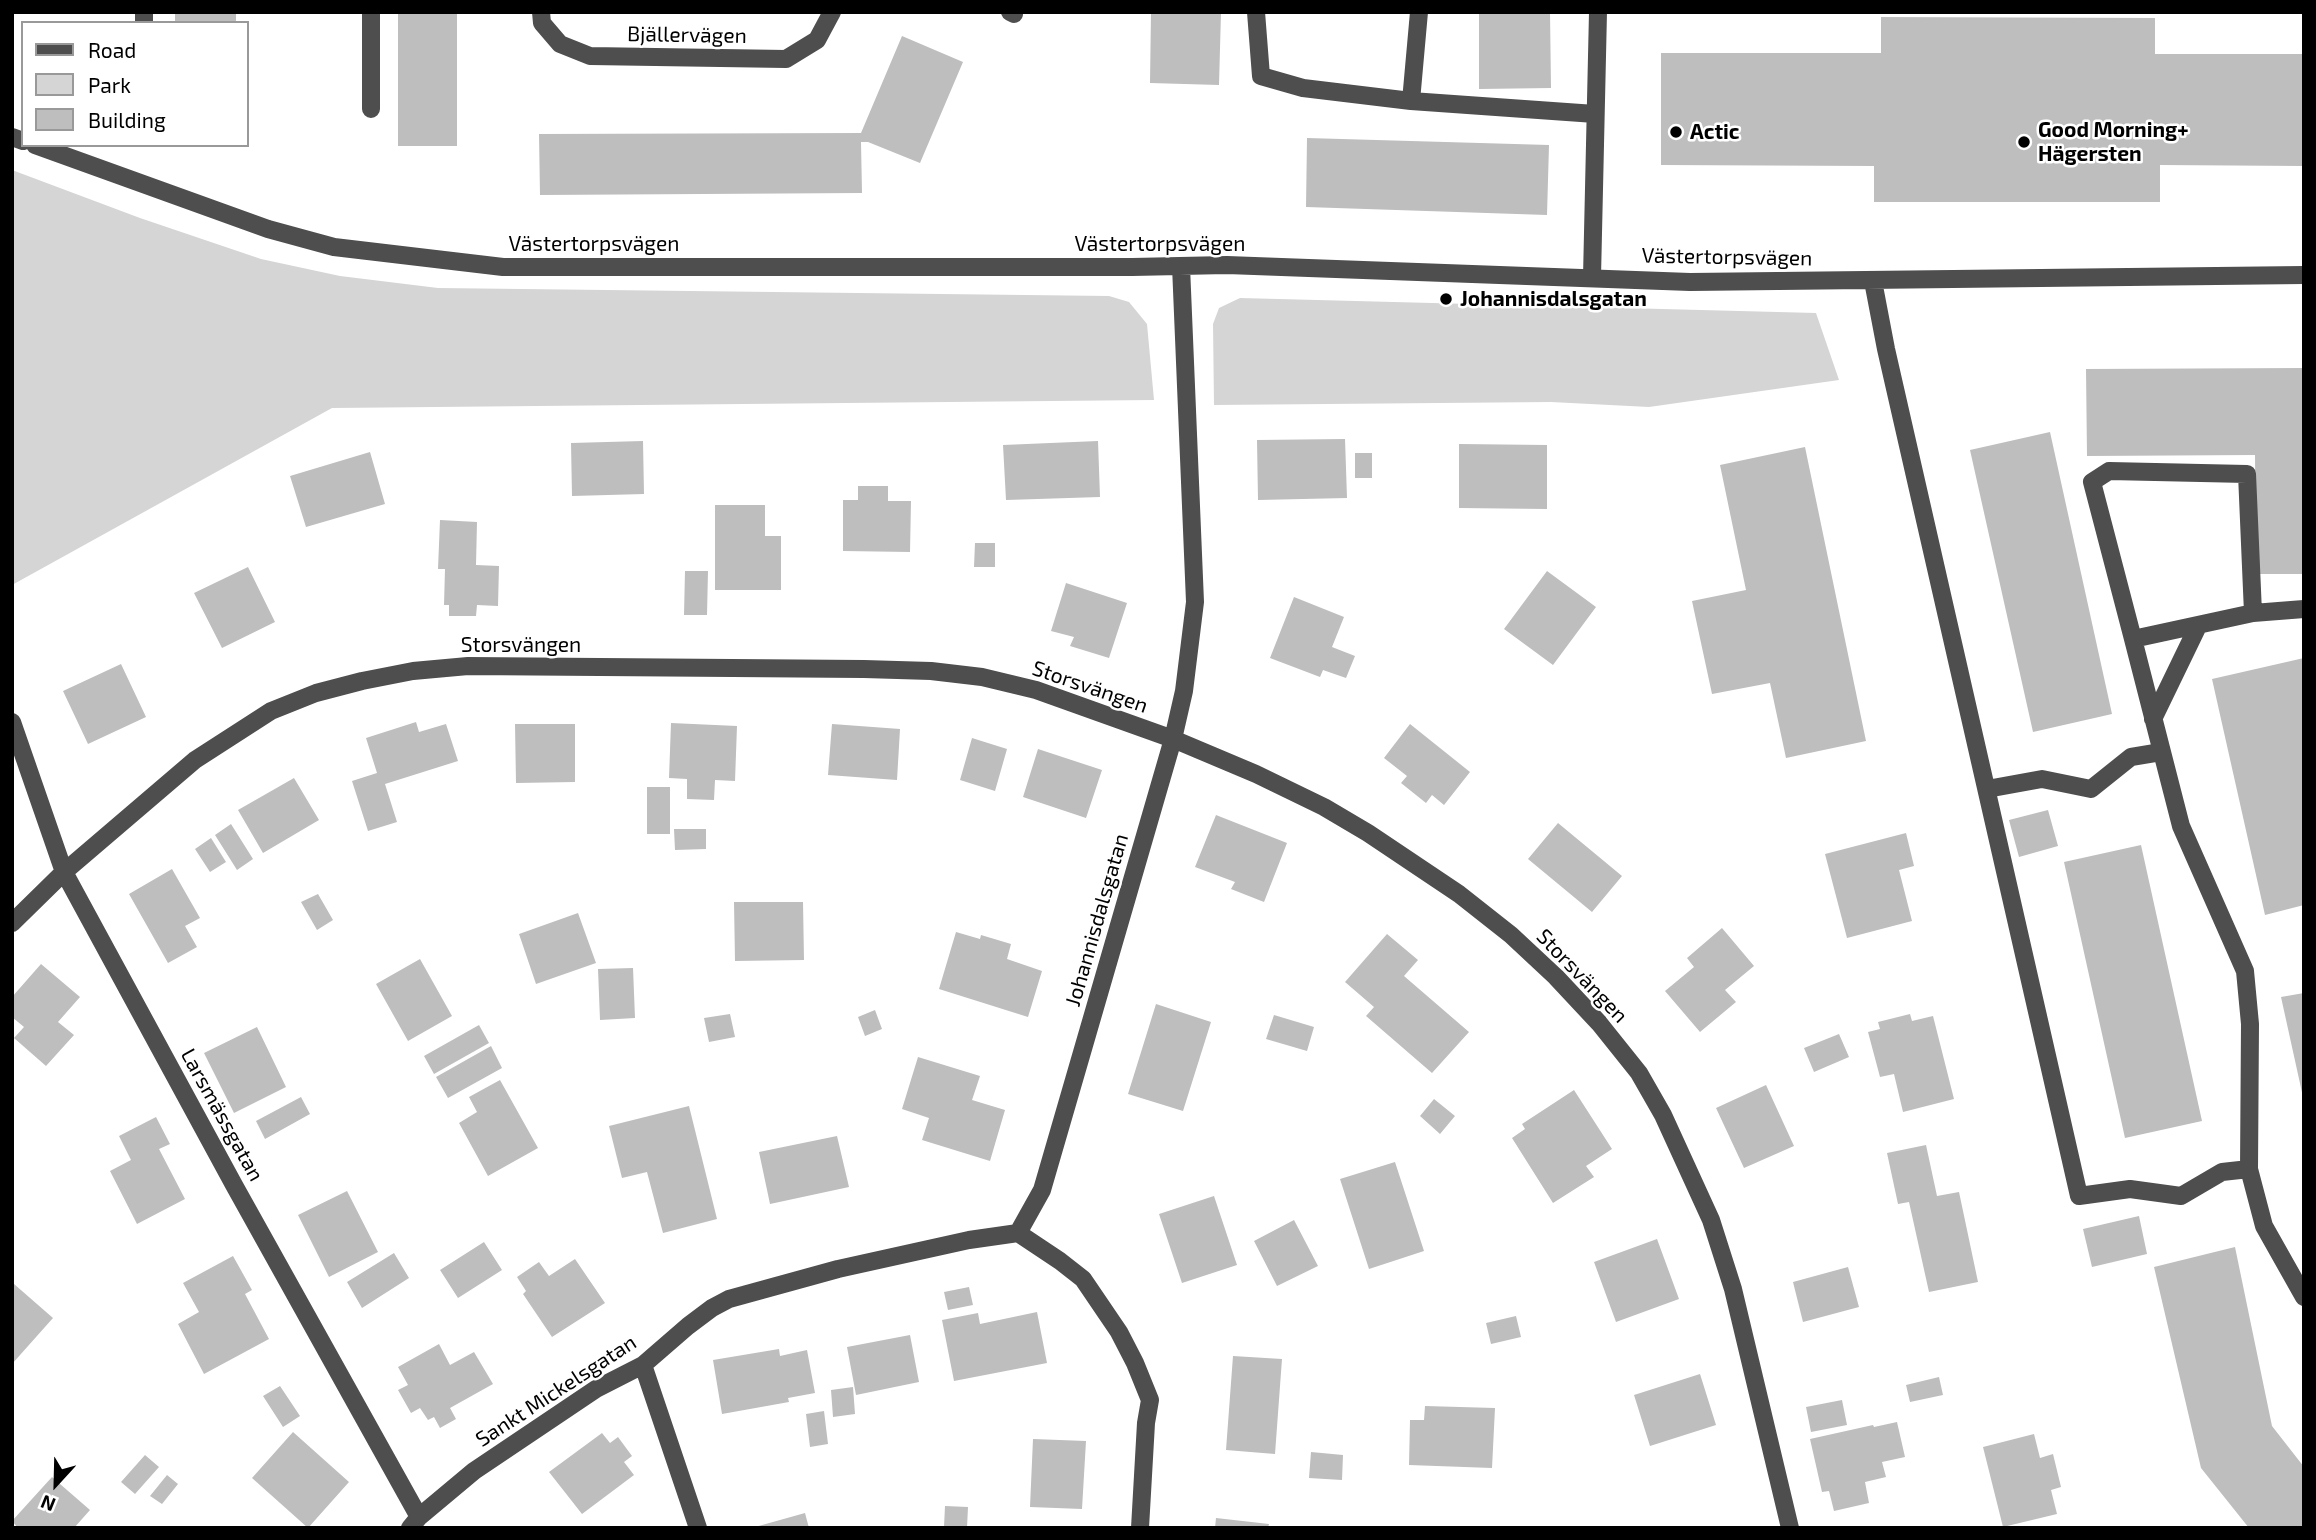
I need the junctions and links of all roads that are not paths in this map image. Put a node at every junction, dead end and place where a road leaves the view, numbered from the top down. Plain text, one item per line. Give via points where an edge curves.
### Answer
1 (371, 12) edge
2 (541, 12) edge
3 (832, 12) edge
4 (1256, 12) edge
5 (1419, 12) edge
6 (1598, 12) edge
7 (1411, 101) junction
8 (372, 109) dead end
9 (1595, 114) junction
10 (41, 147) edge
11 (1181, 266) junction
12 (2304, 275) edge
13 (1591, 277) junction
14 (1872, 281) junction
15 (2304, 609) edge
16 (2253, 613) junction
17 (2198, 626) junction
18 (2133, 639) junction
19 (2153, 719) junction
20 (12, 722) edge
21 (1173, 739) junction
22 (2161, 752) junction
23 (1987, 789) junction
24 (65, 872) junction
25 (12, 923) edge
26 (2249, 1169) junction
27 (1018, 1233) junction
28 (2304, 1297) edge
29 (643, 1365) junction
30 (414, 1522) edge
31 (698, 1528) edge
32 (1140, 1528) edge
33 (1790, 1528) edge

1 - 8 street
2 - 3 street, Bjällervägen via 542,23 560,44 590,57 786,59 817,40
4 - 7 street via 1261,76 1303,88
5 - 7 street
6 - 9 street
7 - 9 street
9 - 13 street
10 - 11 street, Västertorpsvägen via 268,229 334,247 414,258 503,267
11 - 13 street, Västertorpsvägen
11 - 21 street, Johannisdalsgatan via 1195,602
12 - 14 street, Västertorpsvägen
13 - 14 street, Västertorpsvägen via 1690,282
14 - 23 street
15 - 16 street
16 - 17 street
16 - 18 street via 2247,474 2109,471 2092,482
17 - 18 street
17 - 19 street
18 - 19 street
19 - 22 street
20 - 24 street, Larsmässgatan
21 - 24 street, Storsvängen via 1036,690 931,671 481,666 414,671 316,693 271,711 195,760
21 - 27 street, Johannisdalsgatan via 1042,1190
21 - 33 street, Storsvängen via 1324,807 1459,894 1556,976 1639,1073 1711,1220 1733,1289
22 - 23 street via 2131,757 2091,789 2042,779
22 - 26 street via 2181,826 2245,971 2250,1024
23 - 26 street via 2080,1196 2130,1189 2181,1196 2222,1172
24 - 25 street, Storsvängen
24 - 30 street, Larsmässgatan
26 - 28 street via 2264,1226
27 - 29 street, Sankt Mickelsgatan via 838,1269 729,1299 688,1326
27 - 32 street via 1083,1279 1140,1373 1150,1400
29 - 30 street, Sankt Mickelsgatan via 596,1389 474,1471
29 - 31 street

